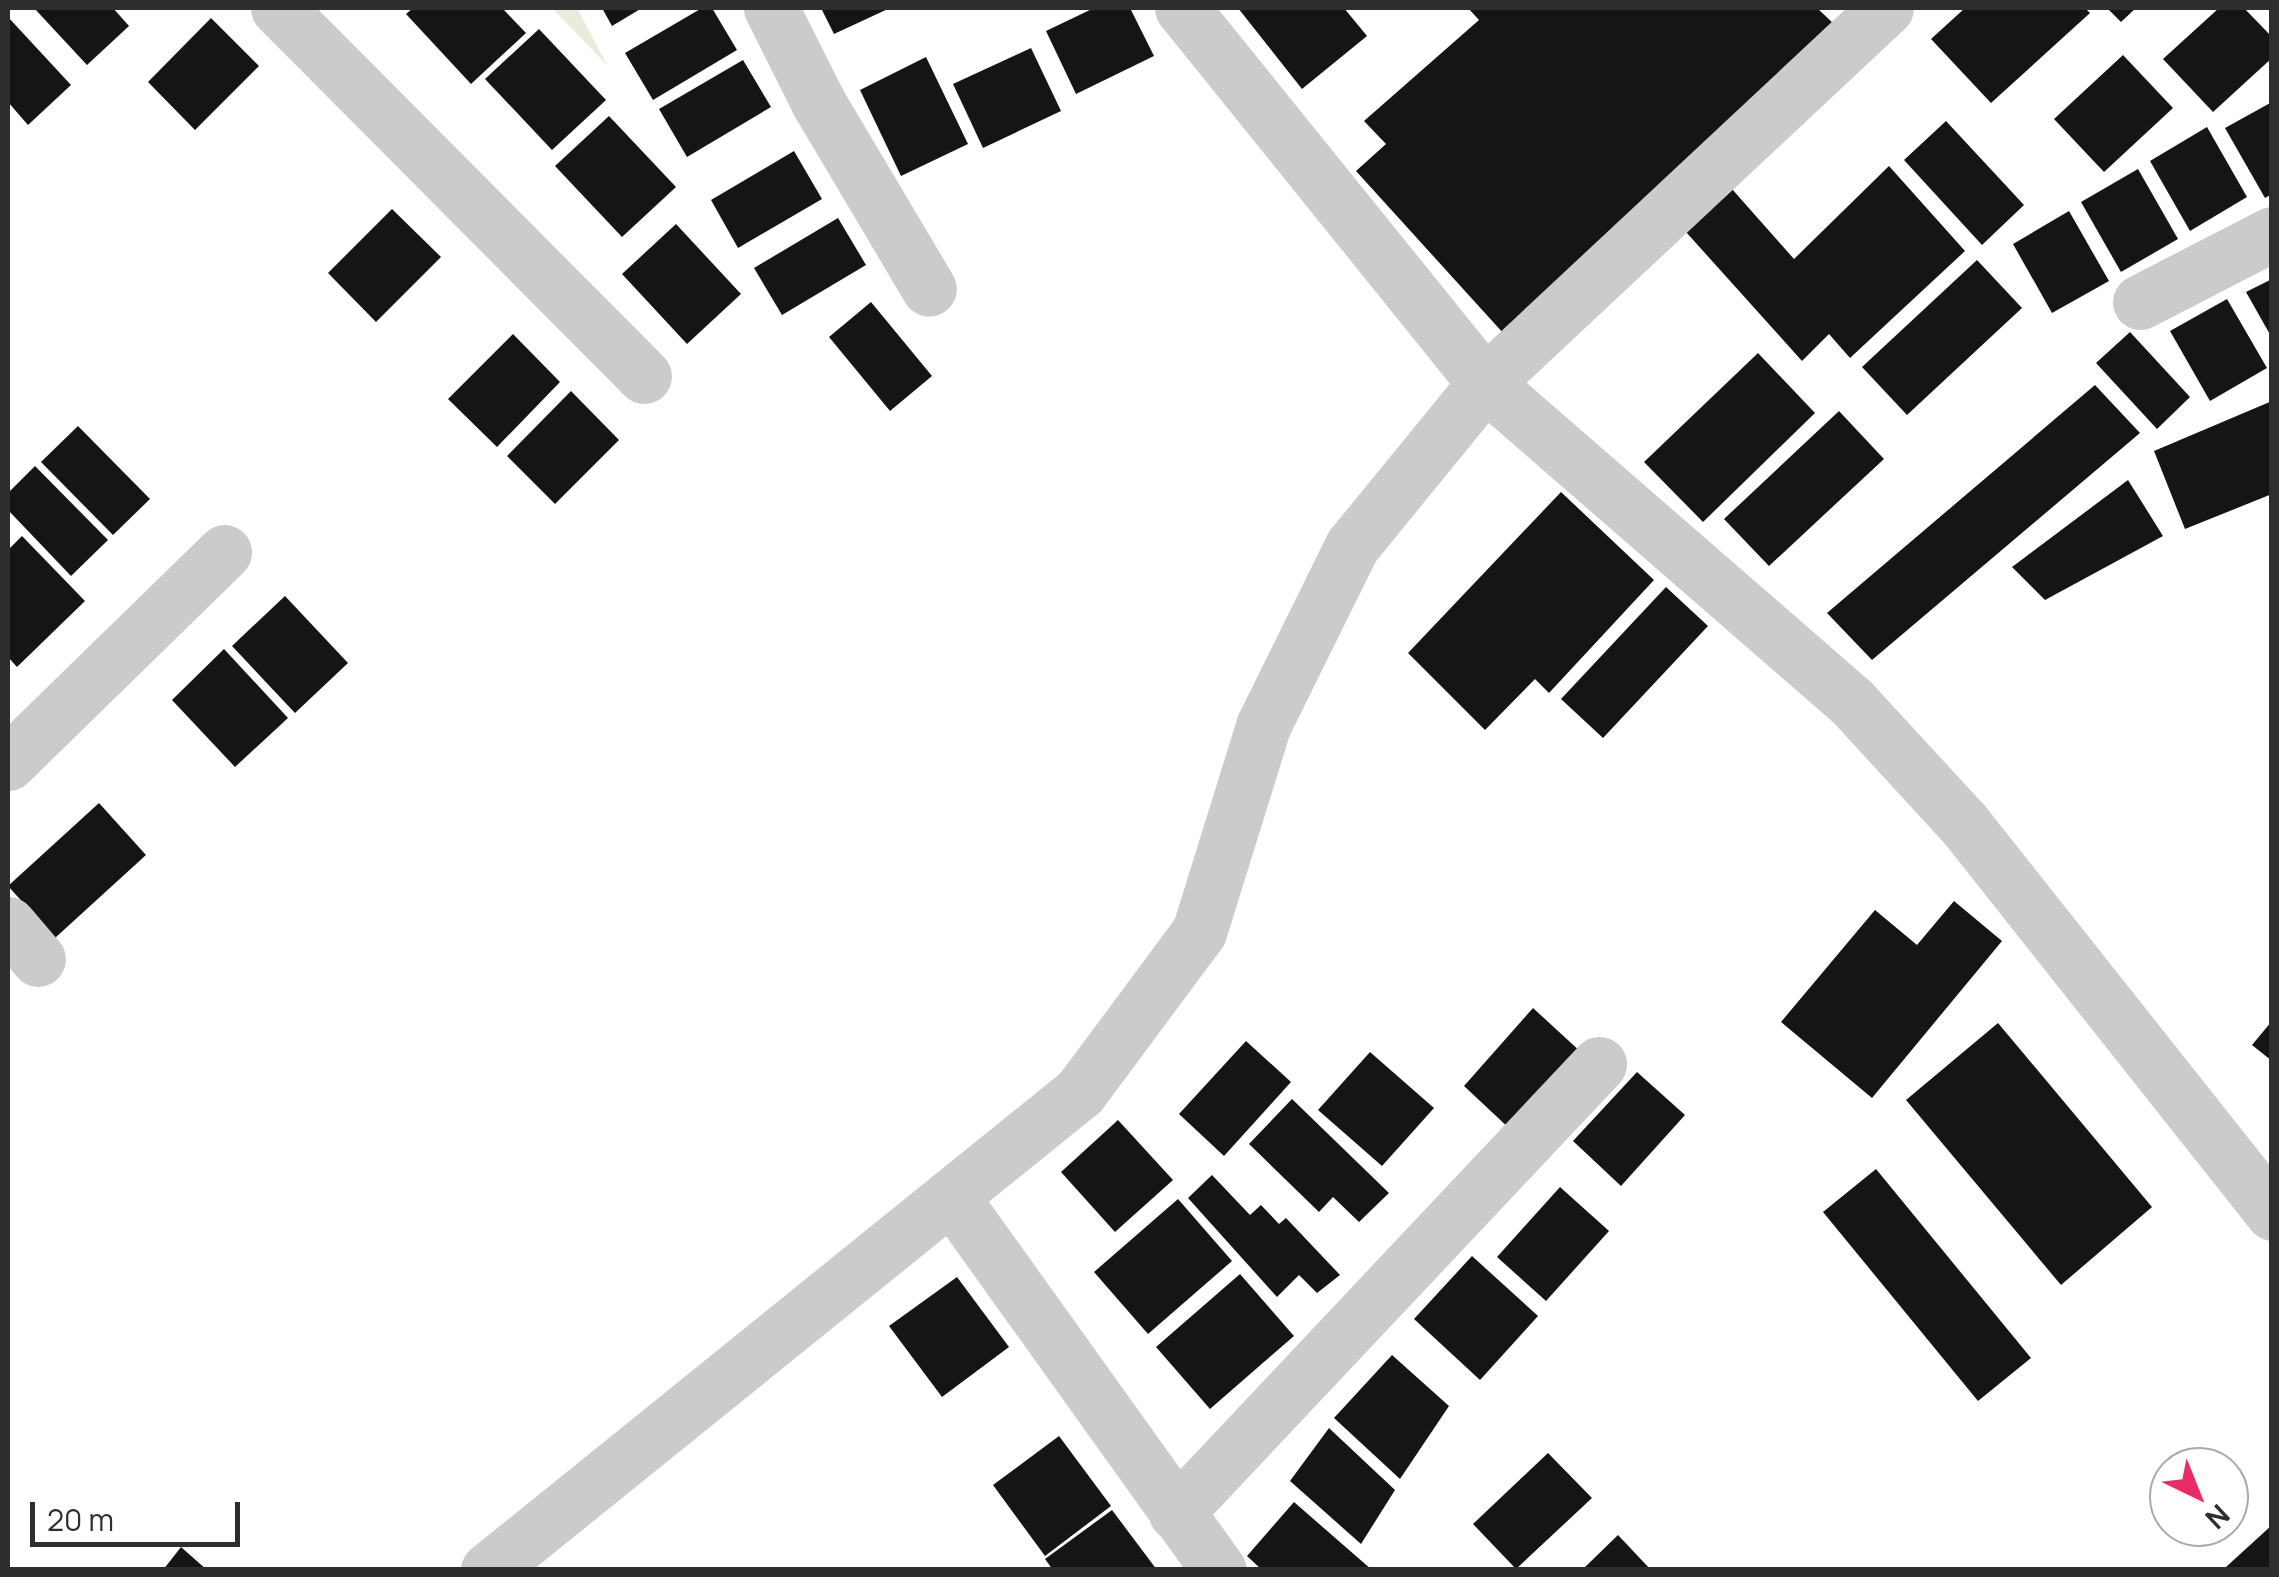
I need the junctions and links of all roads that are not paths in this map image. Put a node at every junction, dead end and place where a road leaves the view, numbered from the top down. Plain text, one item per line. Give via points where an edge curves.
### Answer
1 (278, 8) edge
2 (771, 8) edge
3 (1182, 8) edge
4 (1886, 8) edge
5 (2272, 234) edge
6 (929, 288) dead end
7 (2140, 302) dead end
8 (644, 376) dead end
9 (1485, 383) junction
10 (224, 552) dead end
11 (8, 763) edge
12 (1599, 1064) dead end
13 (951, 1196) junction
14 (2272, 1214) edge
15 (1176, 1513) junction
16 (488, 1570) edge
17 (1219, 1570) edge

1 - 8 street
2 - 6 street via 818,102
3 - 9 street
4 - 9 street
5 - 7 street
9 - 13 street via 1352,546 1263,726 1199,932 1080,1092
9 - 14 street via 1851,701 1965,825
10 - 11 street
12 - 15 street
13 - 15 street
13 - 16 street
15 - 17 street

